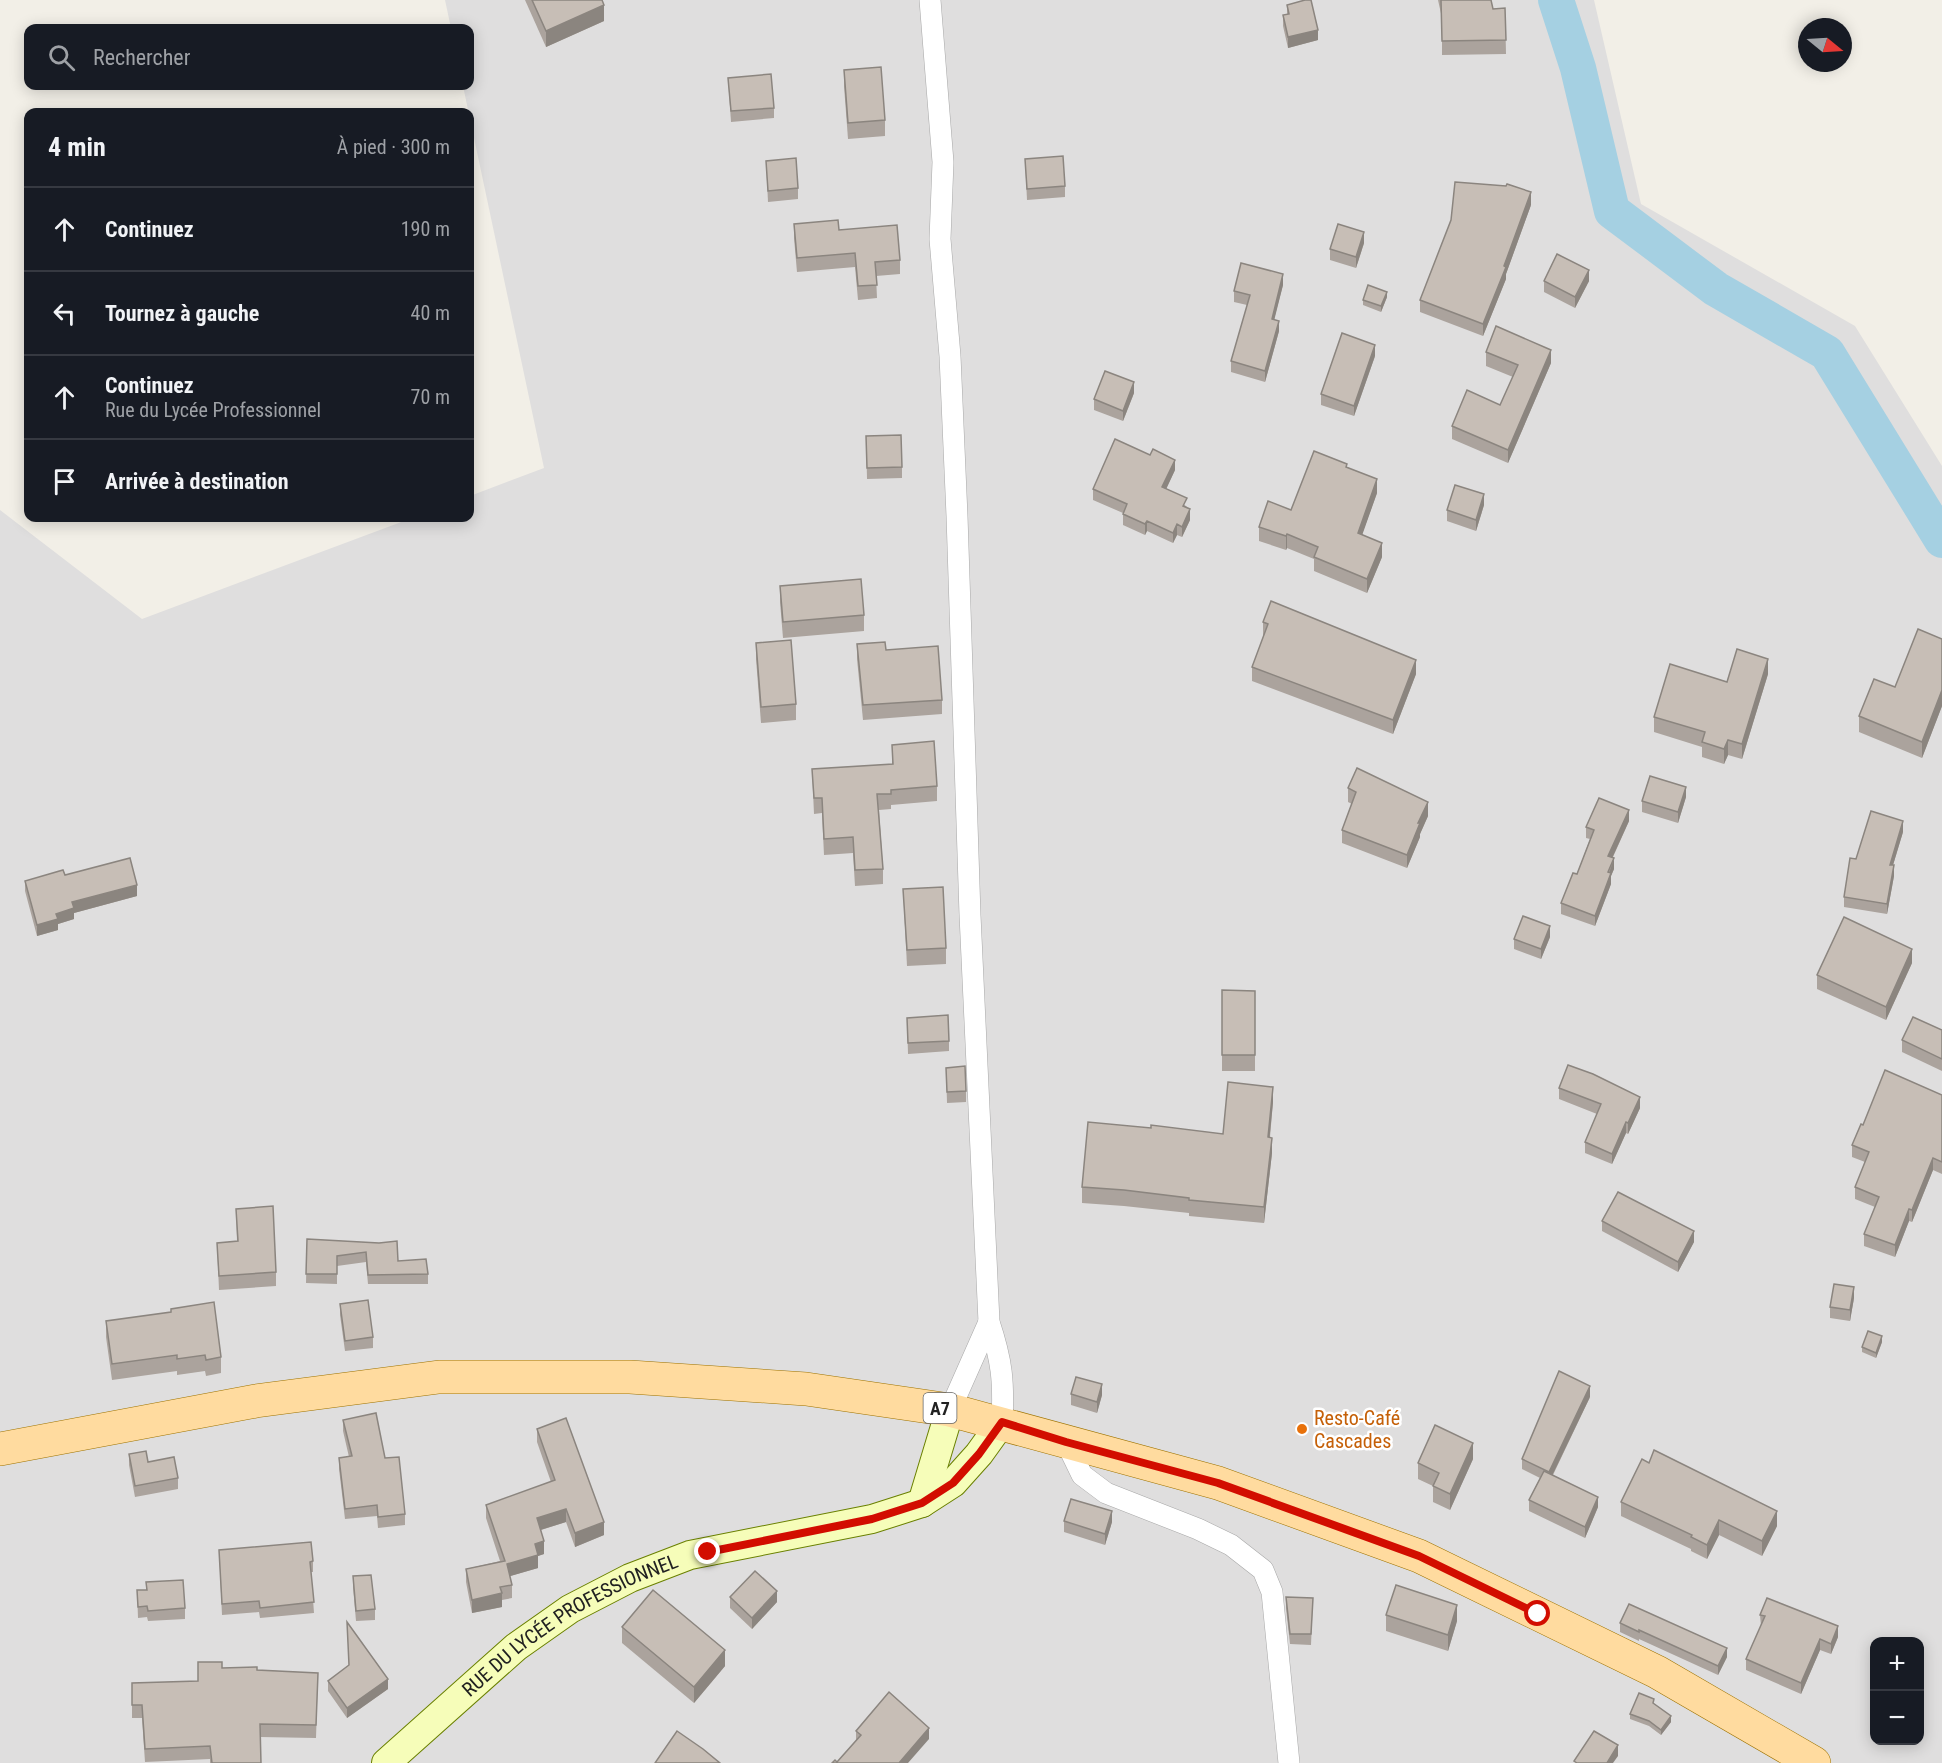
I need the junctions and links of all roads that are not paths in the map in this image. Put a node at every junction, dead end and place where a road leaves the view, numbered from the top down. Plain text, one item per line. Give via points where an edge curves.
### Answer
1 (930, 0) edge
2 (989, 1322) junction
3 (950, 1410) junction
4 (1002, 1422) junction
5 (1066, 1442) junction
6 (0, 1449) edge
7 (922, 1503) junction
8 (386, 1763) edge
9 (1289, 1763) edge
10 (1814, 1763) edge

1 - 2 street via 943,162 940,239 950,356
2 - 3 street
2 - 4 street via 1000,1355 1004,1388
3 - 4 main road, A7
3 - 6 main road, A7 via 806,1389 630,1377 439,1377 256,1401
3 - 7 main road
4 - 5 main road, A7
4 - 7 main road, RUE DU LYCÉE PROFESSIONNEL via 953,1483
5 - 9 street via 1082,1475 1106,1493 1231,1545 1263,1570 1272,1592
5 - 10 main road, A7 via 1218,1483 1419,1556 1657,1672
7 - 8 main road, RUE DU LYCÉE PROFESSIONNEL via 872,1519 690,1555 630,1578 570,1609 516,1647

